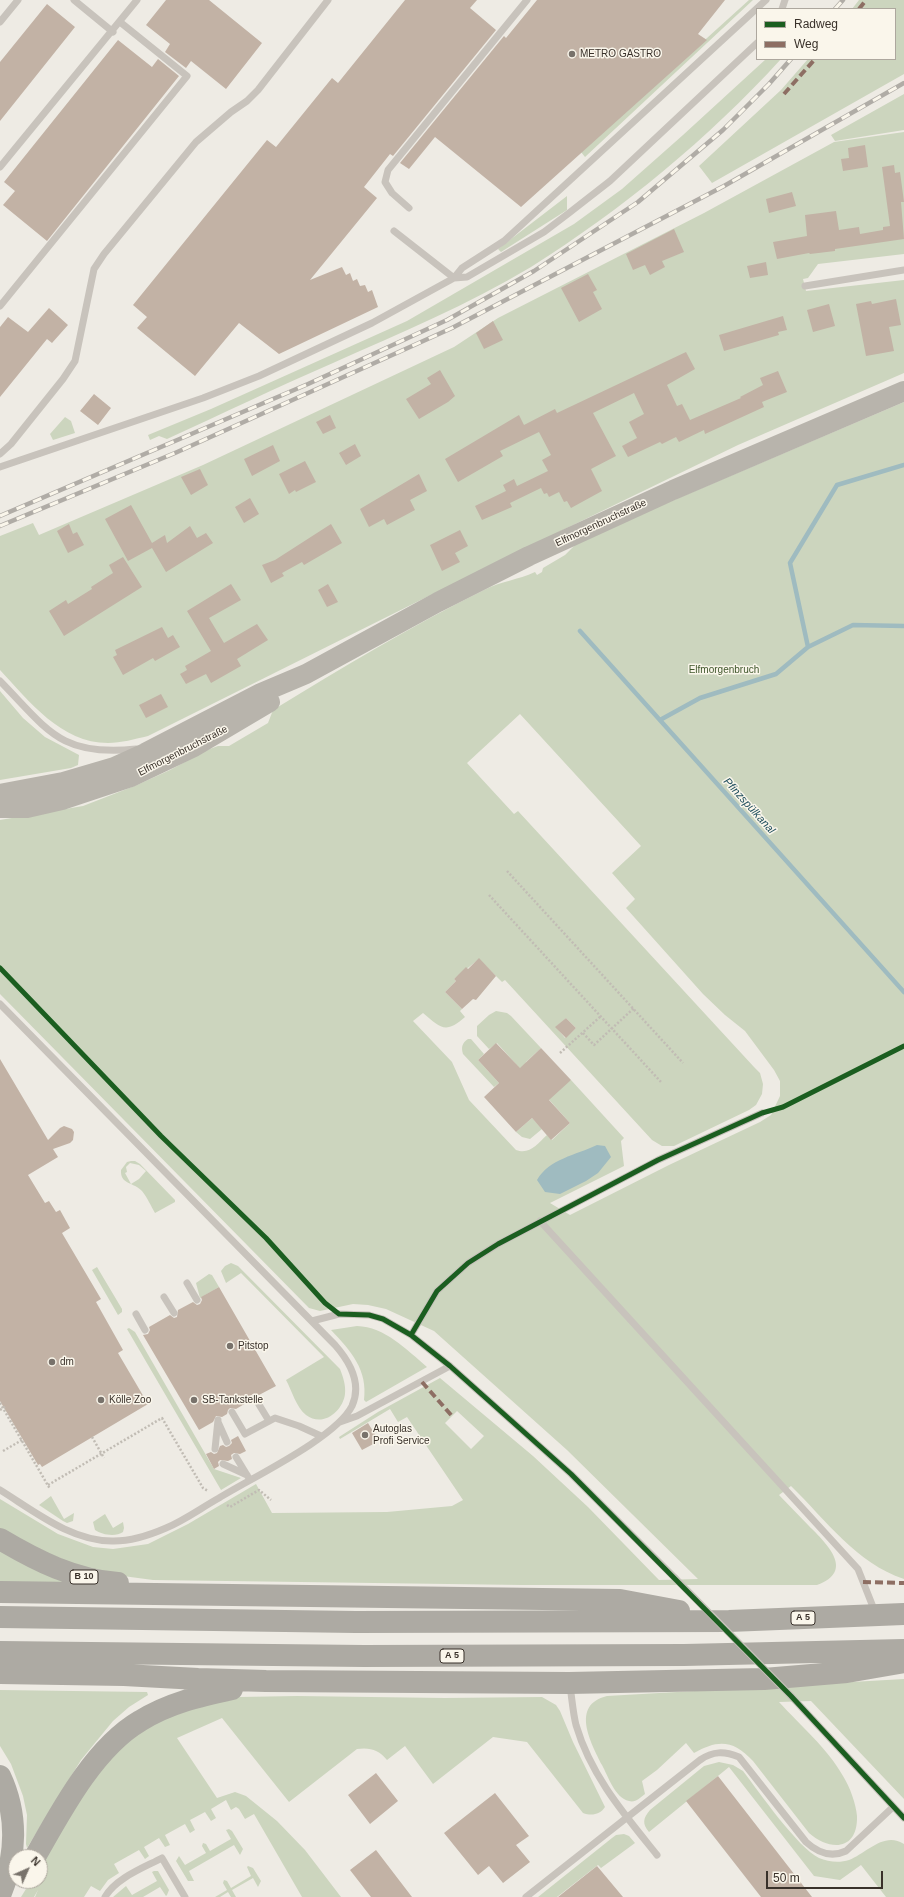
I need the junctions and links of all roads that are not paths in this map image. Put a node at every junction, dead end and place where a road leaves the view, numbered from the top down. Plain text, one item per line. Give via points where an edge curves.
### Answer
1 (18, 0) edge
2 (74, 0) edge
3 (137, 0) edge
4 (328, 0) edge
5 (527, 0) edge
6 (766, 0) edge
7 (757, 8) edge
8 (756, 9) edge
9 (0, 22) edge
10 (120, 22) junction
11 (113, 32) junction
12 (756, 44) edge
13 (0, 167) edge
14 (409, 208) dead end
15 (394, 230) dead end
16 (904, 270) edge
17 (454, 278) junction
18 (805, 286) dead end
19 (0, 306) edge
20 (904, 390) edge
21 (0, 454) edge
22 (0, 467) edge
23 (306, 674) junction
24 (0, 681) edge
25 (157, 747) junction
26 (0, 794) edge
27 (0, 808) edge
28 (27, 808) junction
29 (0, 816) edge
30 (0, 1004) edge
31 (762, 1113) dead end
32 (540, 1221) junction
33 (187, 1283) dead end
34 (164, 1297) dead end
35 (197, 1300) dead end
36 (174, 1313) dead end
37 (136, 1314) dead end
38 (312, 1322) junction
39 (145, 1330) dead end
40 (411, 1335) junction
41 (450, 1366) junction
42 (255, 1398) dead end
43 (232, 1412) dead end
44 (269, 1422) junction
45 (340, 1422) junction
46 (321, 1436) junction
47 (228, 1442) dead end
48 (215, 1449) dead end
49 (236, 1457) dead end
50 (223, 1464) dead end
51 (248, 1477) junction
52 (0, 1490) edge
53 (0, 1539) edge
54 (0, 1592) edge
55 (175, 1595) junction
56 (904, 1614) edge
57 (876, 1615) junction
58 (0, 1617) edge
59 (729, 1621) junction
60 (904, 1650) edge
61 (0, 1652) edge
62 (904, 1662) edge
63 (0, 1673) edge
64 (266, 1681) junction
65 (570, 1683) junction
66 (0, 1776) edge
67 (893, 1807) junction
68 (627, 1818) junction
69 (904, 1818) edge
70 (40, 1849) edge
71 (657, 1855) dead end
72 (0, 1895) edge
73 (105, 1897) edge
74 (185, 1897) edge
75 (526, 1897) edge

1 - 9 lane
2 - 11 lane
3 - 10 lane
4 - 21 lane via 258,90 196,142 104,254 94,269 75,361 11,444
5 - 14 lane via 388,170 385,182 392,193
6 - 7 lane
8 - 17 lane via 504,241 462,268
10 - 11 lane
10 - 19 lane via 187,76
11 - 13 lane
12 - 17 lane via 610,181 569,214 544,232 467,277
15 - 17 lane
16 - 18 lane
17 - 22 lane via 372,323 259,376 203,398
20 - 23 main road, Elfmorgenbruchstraße via 673,490 529,556
23 - 25 main road, Elfmorgenbruchstraße via 261,693
23 - 28 main road, Elfmorgenbruchstraße via 264,706 161,764 101,789
24 - 25 lane via 34,718 70,744 107,752
25 - 26 main road, Elfmorgenbruchstraße via 114,767 85,776
27 - 28 main road, Elfmorgenbruchstraße
28 - 29 lane
30 - 38 lane
31 - 32 lane via 658,1160
32 - 40 lane via 498,1244 452,1276 437,1291
32 - 57 lane via 858,1569
33 - 35 lane
34 - 36 lane
37 - 39 lane
38 - 40 lane via 339,1314 369,1315 383,1318
38 - 45 lane via 344,1355 354,1376 354,1401
40 - 41 lane
41 - 45 lane via 357,1416
41 - 67 lane, bridge via 571,1474 791,1696
42 - 44 lane
43 - 44 lane via 245,1434
44 - 46 lane via 275,1418
45 - 46 lane
46 - 51 lane
47 - 48 lane via 218,1420
49 - 51 lane
50 - 51 lane
51 - 52 lane via 167,1528 143,1537 114,1542 69,1531
53 - 55 highway, B 10 via 51,1567 77,1576 102,1582 149,1584
54 - 55 highway
55 - 59 highway via 620,1600
56 - 57 highway, A 5
57 - 59 highway, A 5
58 - 59 highway, A 5 via 356,1622
60 - 61 highway, A 5 via 660,1656
62 - 65 highway via 847,1672 764,1679
63 - 64 highway
64 - 65 highway
64 - 70 highway via 197,1696 168,1706 140,1721 107,1748 95,1762
65 - 68 lane via 576,1724 583,1747 598,1777
66 - 72 highway via 10,1808 14,1841 9,1872
67 - 68 lane via 846,1852 822,1853 806,1842 739,1757 724,1752 708,1755 700,1760
67 - 69 lane
68 - 71 lane
68 - 75 lane
73 - 74 lane via 118,1882 162,1858

